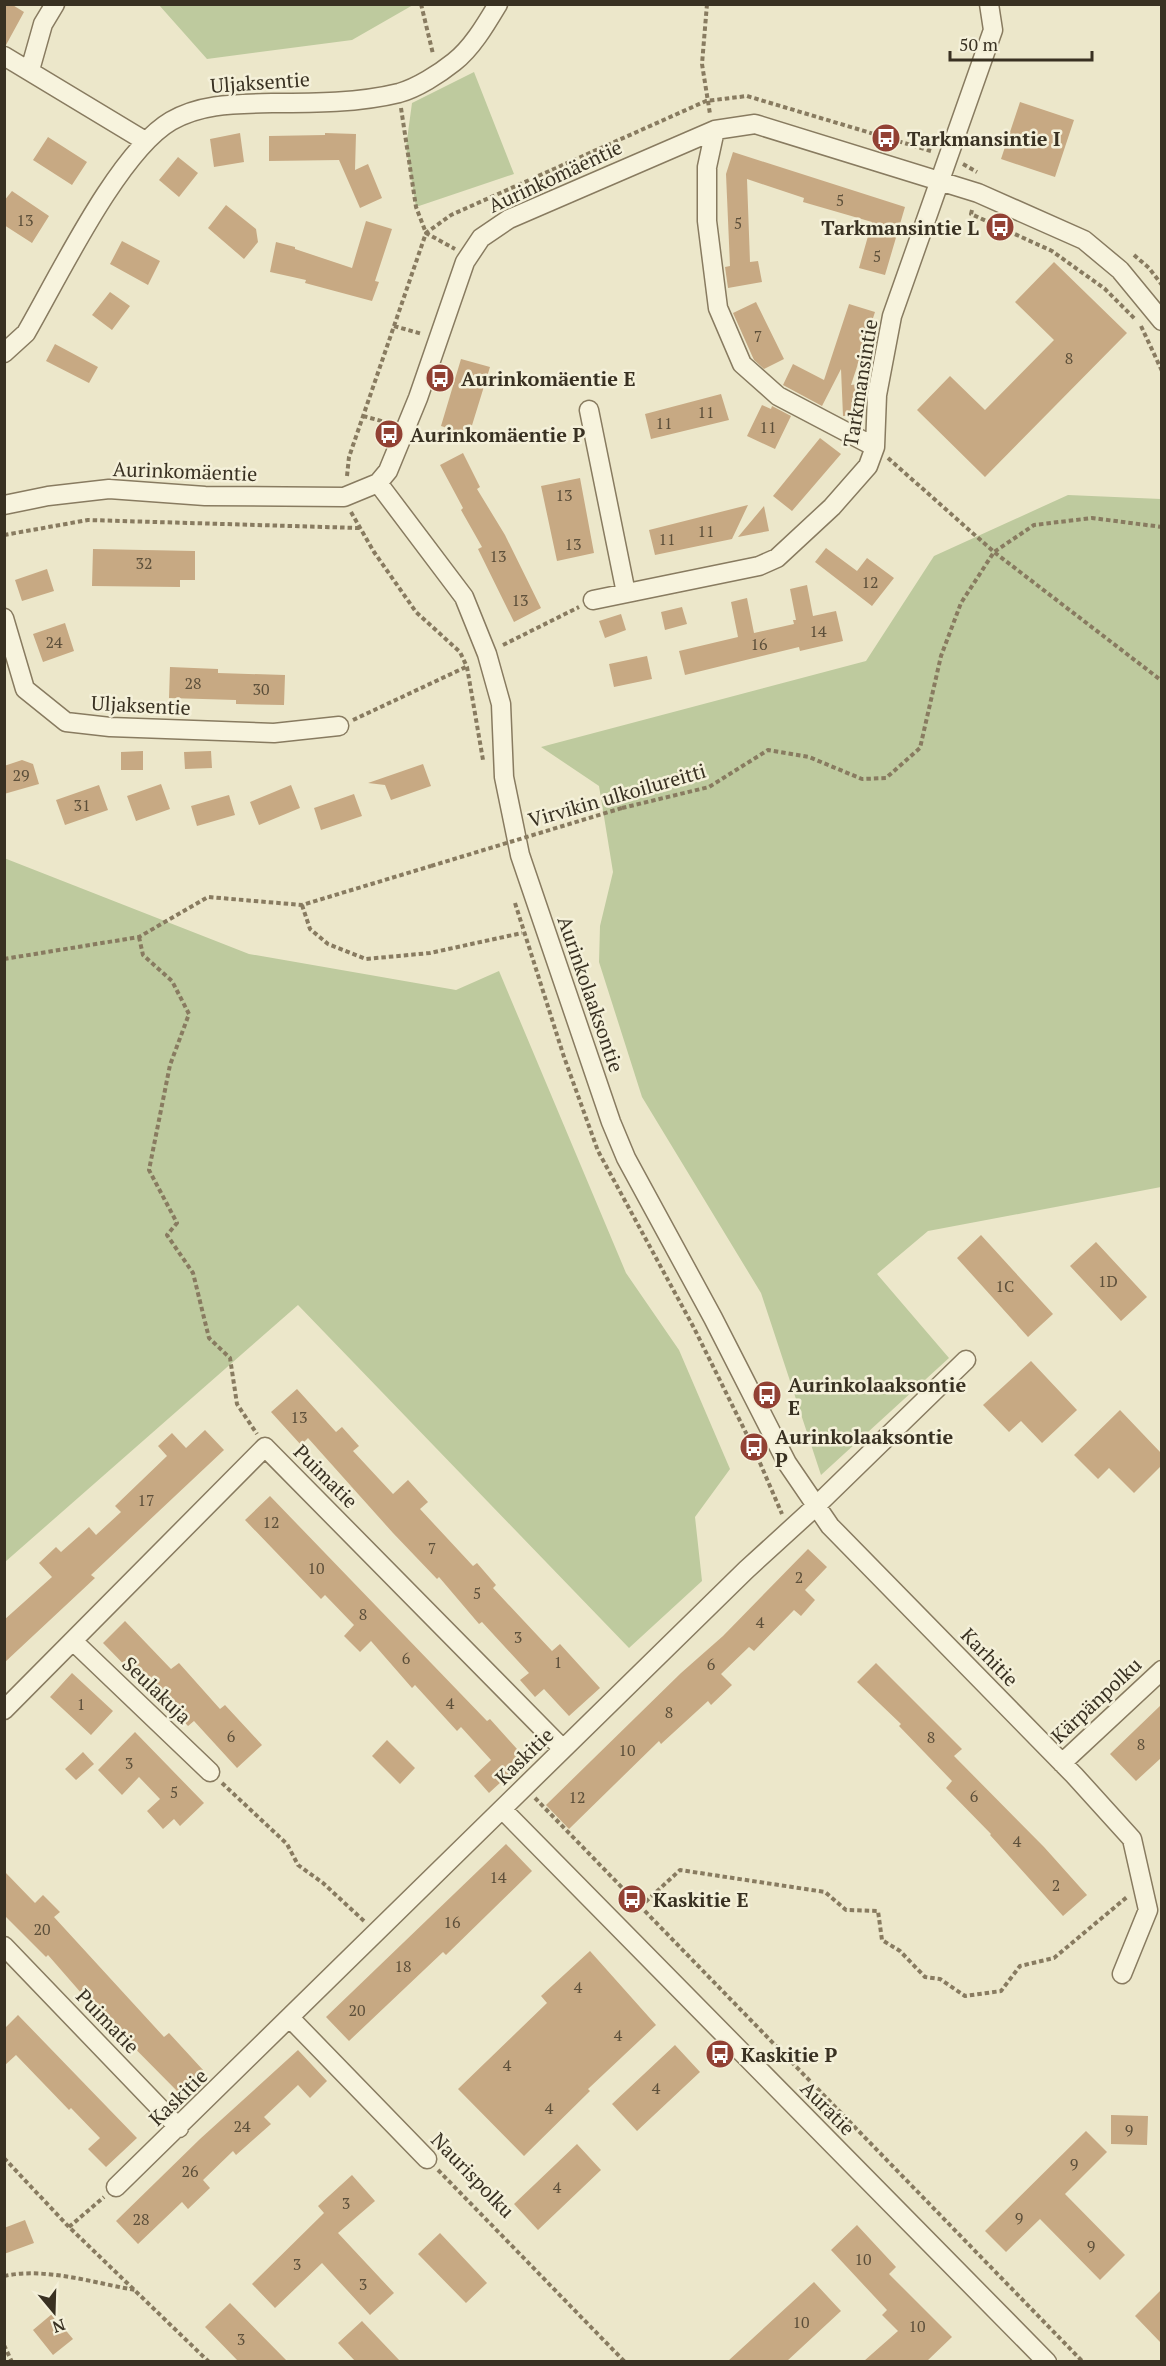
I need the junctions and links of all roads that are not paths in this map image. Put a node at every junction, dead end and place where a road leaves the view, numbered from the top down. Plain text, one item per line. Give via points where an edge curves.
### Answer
1 (55, 4) edge
2 (498, 4) edge
3 (989, 4) edge
4 (4, 56) edge
5 (30, 70) junction
6 (715, 130) junction
7 (145, 141) junction
8 (939, 183) junction
9 (1161, 321) edge
10 (4, 353) edge
11 (589, 410) dead end
12 (875, 447) junction
13 (378, 483) junction
14 (4, 505) edge
15 (626, 593) junction
16 (593, 600) road end
17 (4, 618) edge
18 (339, 726) road end
19 (966, 1360) dead end
20 (815, 1507) junction
21 (73, 1641) junction
22 (1161, 1670) edge
23 (4, 1710) edge
24 (563, 1749) junction
25 (1062, 1763) junction
26 (210, 1772) road end
27 (501, 1809) junction
28 (4, 1946) edge
29 (1122, 1974) dead end
30 (290, 2018) junction
31 (179, 2128) junction
32 (427, 2159) road end
33 (116, 2187) road end
34 (1047, 2361) edge

1 - 5 street via 43,24
2 - 7 street, Uljaksentie via 456,61 400,92 199,109 170,122
3 - 8 street, Tarkmansintie via 993,30
4 - 5 street
5 - 7 street
6 - 8 street, Aurinkomäentie via 755,124
6 - 12 street via 707,167 707,221 718,308 742,364 778,396
6 - 13 street, Aurinkomäentie via 509,219 482,238 469,256 418,398 388,471
7 - 10 street, Uljaksentie via 116,179 26,333
8 - 9 street, Aurinkomäentie via 978,193 1084,240 1120,270
8 - 12 street, Tarkmansintie via 892,316 877,395
11 - 15 street
12 - 15 street, Tarkmansintie via 868,466 832,507 777,558 759,566
13 - 14 street, Aurinkomäentie via 344,497 205,496 108,489
13 - 20 street, Aurinkolaaksontie via 464,597 487,654 501,704 504,777 519,855 611,1122 643,1192 677,1249 787,1463
15 - 16 street, Tarkmansintie
17 - 18 street, Uljaksentie via 26,689 66,722 110,728 274,733
19 - 20 street, Kaskitie
20 - 24 street, Kaskitie
20 - 25 street, Karhitie
21 - 23 street, Puimatie
21 - 24 street, Puimatie via 265,1447
21 - 26 street, Seulakuja
22 - 25 street, Kärpänpolku
24 - 27 street, Kaskitie via 530,1793
25 - 29 street, Karhitie via 1132,1839 1148,1910
27 - 30 street, Kaskitie
27 - 34 street, Auratie
28 - 31 street, Puimatie
30 - 31 street, Kaskitie
30 - 32 street, Naurispolku
31 - 33 street, Kaskitie

